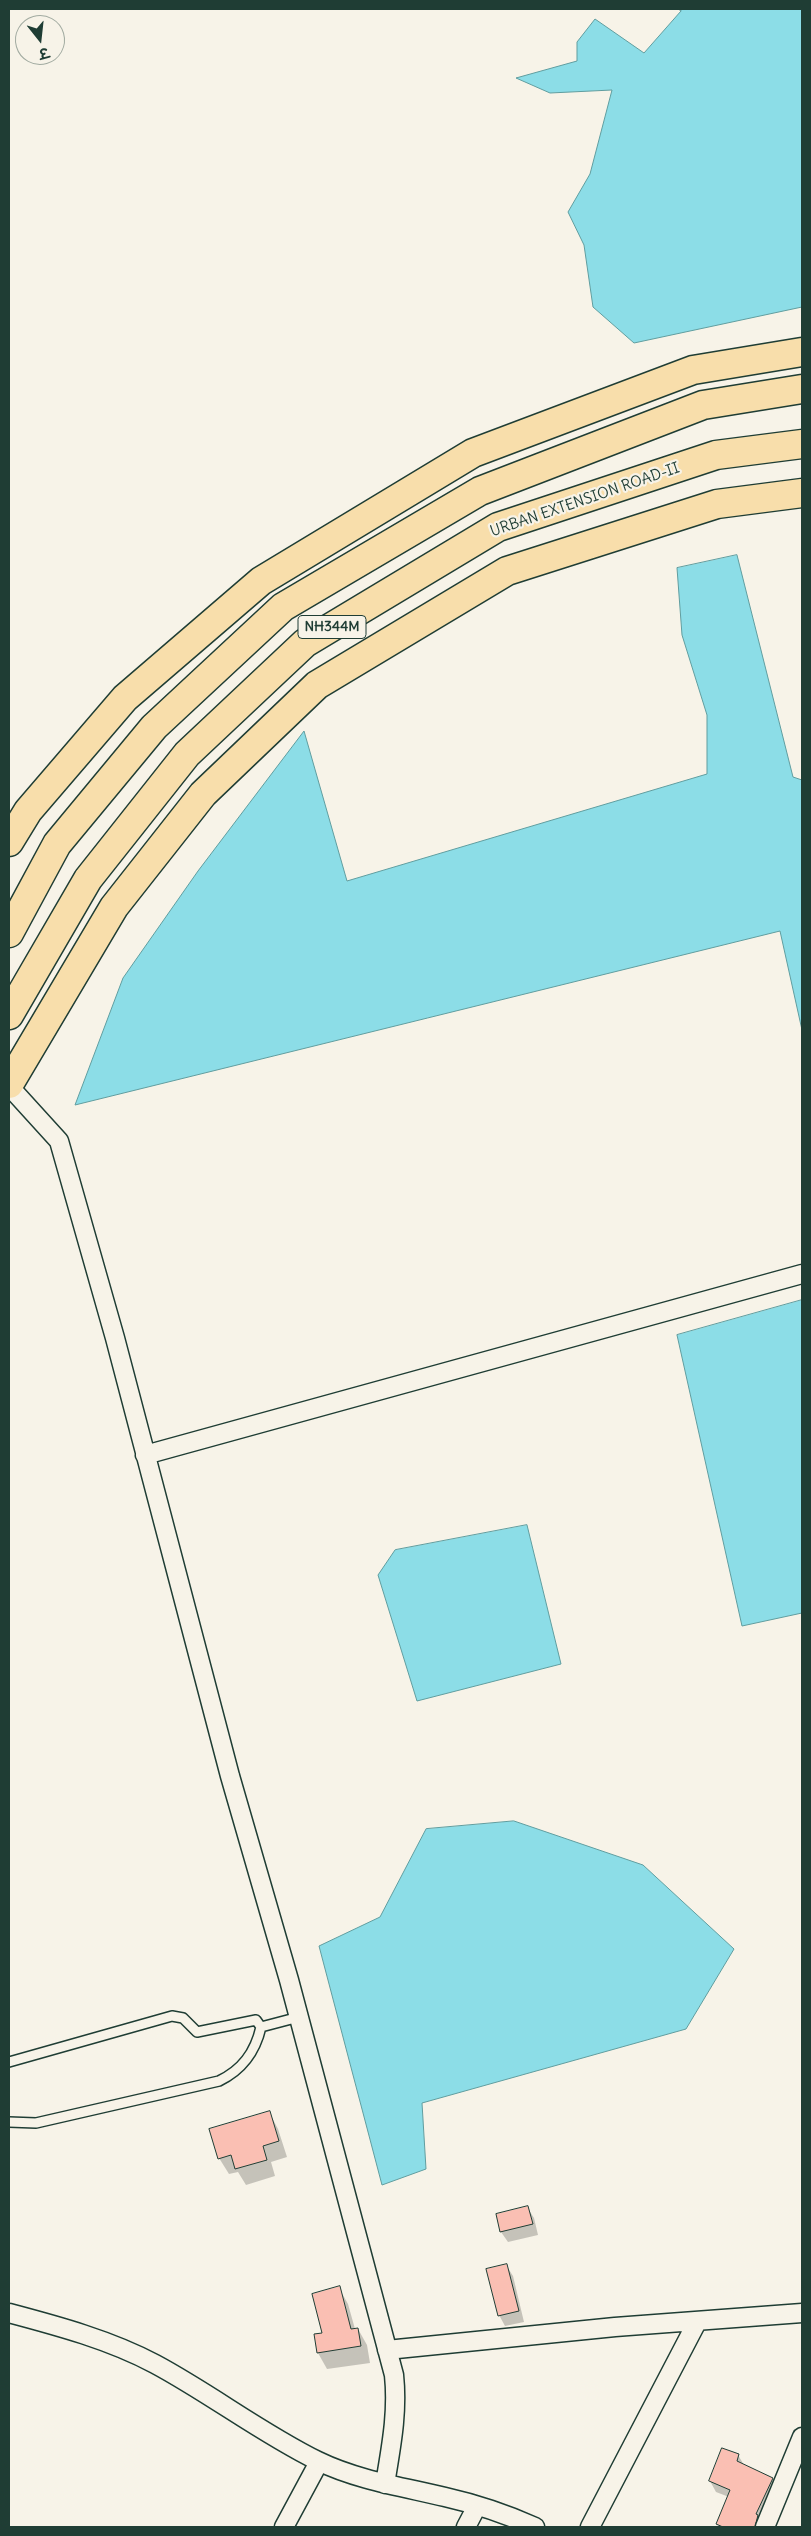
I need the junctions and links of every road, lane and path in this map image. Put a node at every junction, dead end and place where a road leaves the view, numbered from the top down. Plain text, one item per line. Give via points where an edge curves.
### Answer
1 (802, 352) edge
2 (802, 389) edge
3 (802, 444) edge
4 (802, 493) edge
5 (9, 842) edge
6 (9, 933) edge
7 (9, 1015) edge
8 (9, 1085) edge
9 (802, 1274) edge
10 (145, 1455) junction
11 (299, 2017) junction
12 (261, 2027) junction
13 (9, 2062) edge
14 (9, 2122) edge
15 (9, 2313) edge
16 (802, 2313) edge
17 (697, 2322) junction
18 (387, 2350) junction
19 (802, 2437) edge
20 (318, 2462) junction
21 (385, 2484) junction
22 (477, 2506) junction
23 (284, 2527) edge
24 (466, 2527) edge
25 (535, 2527) edge
26 (590, 2527) edge
27 (765, 2527) edge

1 - 5 main road via 693,370 473,453 262,581 125,698 28,811
2 - 6 main road, NH344M via 703,405 480,491 283,607 154,727 57,844
3 - 7 main road, URBAN EXTENSION ROAD-II / NH344M via 716,455 498,527 305,643 187,754 88,879
4 - 8 main road via 717,504 507,571 317,685 203,794 114,907
8 - 10 street via 59,1141
9 - 10 street
10 - 11 street via 230,1776
11 - 12 lane
11 - 18 street
12 - 13 lane via 256,2020 197,2032 183,2018 172,2016
12 - 14 lane via 255,2046 243,2066 219,2081 36,2123
15 - 20 street via 101,2341 154,2364
16 - 17 street
17 - 18 street
17 - 26 street
18 - 21 street via 397,2404
19 - 27 street
20 - 21 street
20 - 23 street
21 - 22 street
22 - 24 street
22 - 25 street

